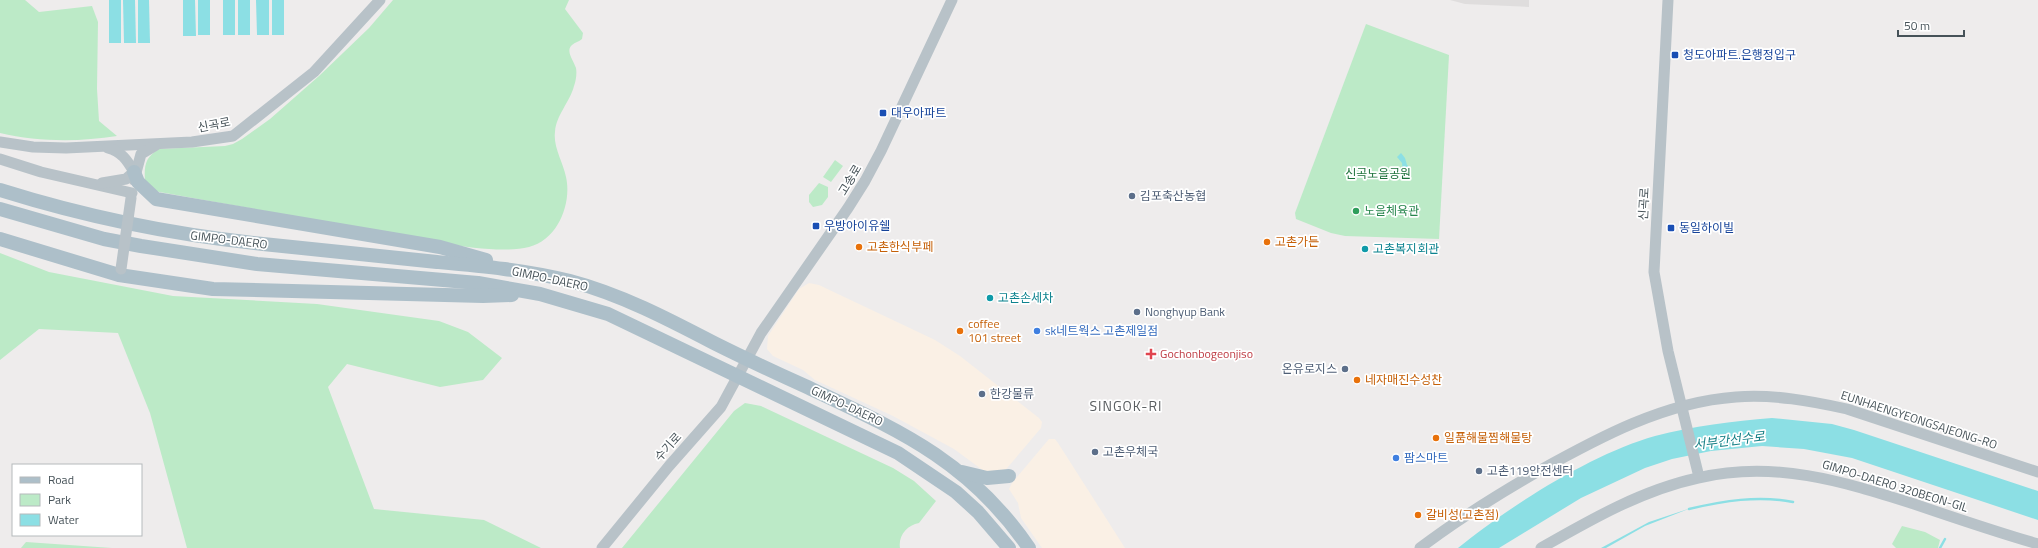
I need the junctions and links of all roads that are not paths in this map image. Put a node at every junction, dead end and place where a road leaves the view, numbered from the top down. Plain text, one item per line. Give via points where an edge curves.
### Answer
1 (380, 0) edge
2 (952, 0) edge
3 (1668, 0) edge
4 (0, 142) edge
5 (160, 143) junction
6 (104, 147) junction
7 (0, 159) edge
8 (134, 172) junction
9 (95, 184) junction
10 (0, 190) edge
11 (131, 196) junction
12 (156, 199) junction
13 (0, 209) edge
14 (0, 239) edge
15 (521, 271) junction
16 (120, 272) junction
17 (540, 294) junction
18 (746, 359) junction
19 (738, 376) junction
20 (1684, 411) junction
21 (960, 472) junction
22 (1698, 472) junction
23 (2038, 472) edge
24 (1009, 476) dead end
25 (2038, 544) edge
26 (602, 548) edge
27 (1009, 548) edge
28 (1029, 548) edge
29 (1420, 548) edge
30 (1541, 548) edge

1 - 5 street, 신곡로 via 314,72 239,133 216,140
2 - 18 street, 고송로 via 865,181 774,312
3 - 20 street, 신곡로 via 1654,272 1668,352
4 - 6 street, 신곡로 via 45,148
5 - 6 street, 신곡로
5 - 8 street via 141,154
6 - 8 street via 124,156
7 - 9 street via 41,172
8 - 9 street via 126,179
8 - 11 street
8 - 12 main road via 138,182
9 - 11 street
10 - 15 main road, GIMPO-DAERO via 44,204 183,234
11 - 12 main road
11 - 16 street, bridge
12 - 15 main road via 440,247
13 - 17 main road, GIMPO-DAERO via 104,239 191,254 257,264 478,283
14 - 16 main road
15 - 18 main road, GIMPO-DAERO via 577,283 617,297 670,320
16 - 17 main road via 213,289 483,296
17 - 19 main road, GIMPO-DAERO via 608,314
18 - 19 street, 수기로
18 - 21 main road, GIMPO-DAERO via 908,436
19 - 26 street, 수기로 via 716,413
19 - 27 main road, GIMPO-DAERO via 868,438 925,470 956,492 978,512
20 - 22 street, 신곡로
20 - 23 street, EUNHAENGYEONGSAJEONG-RO via 1736,396 1766,396 1819,402 1865,414
20 - 29 street, EUNHAENGYEONGSAJEONG-RO via 1640,420 1574,452 1483,505
21 - 24 main road via 987,478
21 - 28 main road, GIMPO-DAERO via 1002,511
22 - 25 street, GIMPO-DAERO 320BEON-GIL via 1760,471 1814,475 1876,491
22 - 30 street, GIMPO-DAERO 320BEON-GIL via 1643,496

